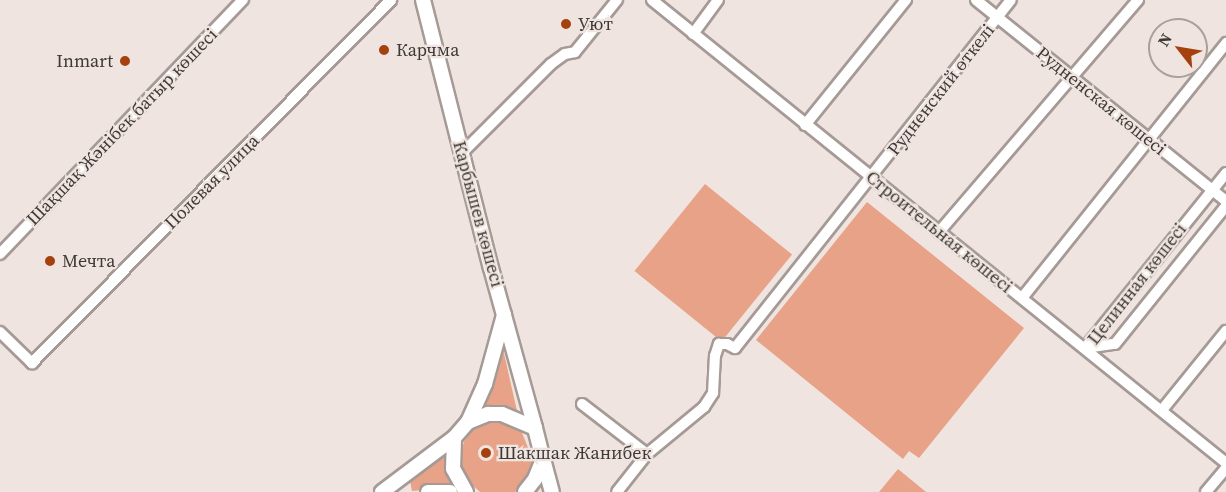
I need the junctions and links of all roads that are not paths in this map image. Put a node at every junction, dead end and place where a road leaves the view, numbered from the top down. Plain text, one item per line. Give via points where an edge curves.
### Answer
1 (243, 0) edge
2 (391, 0) edge
3 (423, 0) edge
4 (617, 0) edge
5 (651, 0) edge
6 (718, 0) edge
7 (906, 0) edge
8 (976, 0) edge
9 (1011, 0) edge
10 (1138, 0) edge
11 (997, 17) junction
12 (693, 34) junction
13 (1226, 44) edge
14 (1072, 77) junction
15 (805, 125) junction
16 (1149, 139) junction
17 (462, 153) junction
18 (1226, 172) edge
19 (872, 178) junction
20 (1212, 190) junction
21 (1226, 201) edge
22 (1226, 206) edge
23 (939, 232) junction
24 (0, 254) edge
25 (1022, 298) junction
26 (504, 313) junction
27 (1226, 331) edge
28 (0, 332) edge
29 (1085, 348) junction
30 (582, 404) dead end
31 (1162, 410) junction
32 (468, 422) junction
33 (535, 428) junction
34 (454, 438) junction
35 (647, 454) junction
36 (543, 459) junction
37 (1225, 470) edge
38 (382, 492) edge
39 (428, 492) edge
40 (450, 492) edge
41 (466, 492) edge
42 (525, 492) edge
43 (552, 492) edge
44 (616, 492) edge
45 (1206, 492) edge

1 - 24 street, Шақшақ Жәнібек батыр көшесі
2 - 28 street, Полевая улица via 32,363
3 - 17 main road, Карбышев көшесі
4 - 17 street via 575,52 551,64
5 - 12 street, Строительная көшесі
6 - 12 street
7 - 15 street
8 - 11 street, Рудненская көшесі
9 - 11 street, Рудненский өткелі
10 - 14 street
11 - 14 street, Рудненская көшесі
11 - 19 street, Рудненский өткелі
12 - 15 street, Строительная көшесі
13 - 16 street
14 - 16 street, Рудненская көшесі
14 - 23 street
15 - 19 street, Строительная көшесі
16 - 20 street, Рудненская көшесі
16 - 25 street
17 - 26 main road, Карбышев көшесі
18 - 20 street, Целинная көшесі
19 - 23 street, Строительная көшесі
19 - 35 street, Рудненский өткелі via 735,348 719,344 713,393 704,407
20 - 21 street, Рудненская көшесі
20 - 29 street, Целинная көшесі
22 - 29 street, Целинная көшесі via 1115,344
23 - 25 street, Строительная көшесі
25 - 29 street, Строительная көшесі
26 - 32 main road via 485,384
26 - 33 main road, Карбышев көшесі
27 - 31 street
29 - 31 street, Строительная көшесі
30 - 35 street
31 - 37 street, Строительная көшесі
32 - 33 main road via 488,414 502,414
32 - 34 main road
33 - 36 main road, Карбышев көшесі
34 - 38 main road
34 - 41 main road via 453,469
35 - 44 street
36 - 42 main road
36 - 43 main road
37 - 45 street
39 - 40 main road

